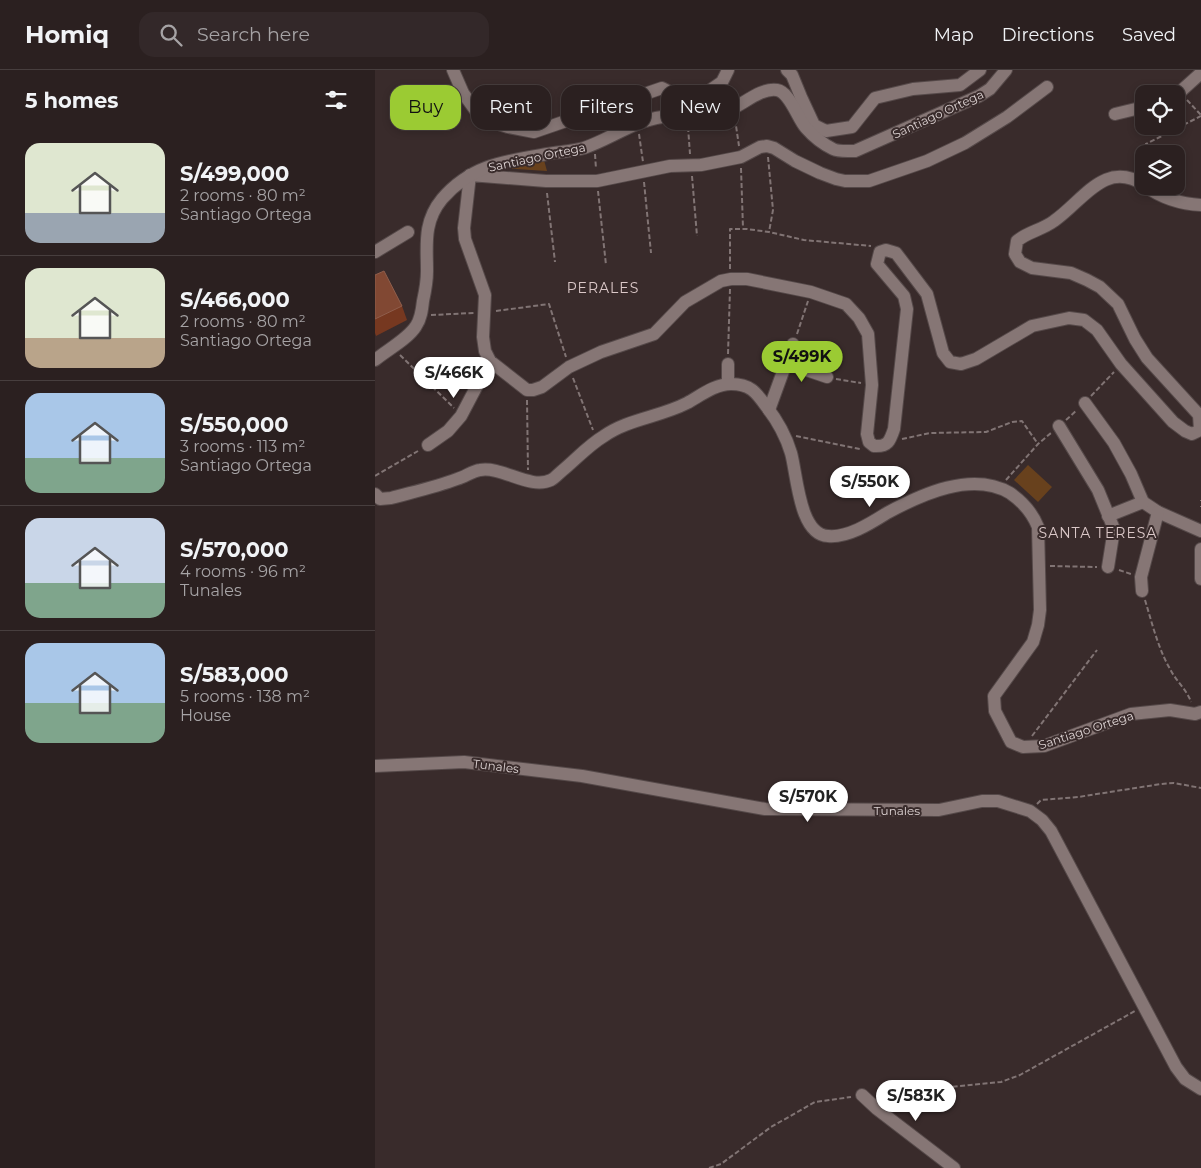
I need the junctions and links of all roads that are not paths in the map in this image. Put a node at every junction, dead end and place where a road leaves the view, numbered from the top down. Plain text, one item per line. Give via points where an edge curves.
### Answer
1 (453, 70) edge
2 (728, 70) edge
3 (787, 70) edge
4 (980, 70) edge
5 (1006, 70) edge
6 (1201, 73) edge
7 (1185, 86) edge
8 (1047, 87) dead end
9 (1135, 109) edge
10 (1115, 114) dead end
11 (470, 175) junction
12 (1135, 180) edge
13 (1157, 195) edge
14 (1201, 205) edge
15 (408, 232) dead end
16 (375, 252) edge
17 (793, 344) road end
18 (375, 360) edge
19 (490, 361) junction
20 (786, 363) junction
21 (727, 364) road end
22 (827, 377) road end
23 (728, 384) junction
24 (1085, 403) dead end
25 (769, 410) junction
26 (1059, 426) dead end
27 (1200, 431) edge
28 (428, 445) road end
29 (375, 494) edge
30 (1143, 502) junction
31 (1158, 512) junction
32 (1108, 516) junction
33 (1201, 532) edge
34 (1201, 549) edge
35 (1107, 567) road end
36 (1201, 579) edge
37 (1142, 591) road end
38 (1198, 713) edge
39 (375, 766) edge
40 (1201, 1089) edge
41 (862, 1095) road end
42 (954, 1168) edge

1 - 2 street via 463,93 481,118 534,132 662,88 676,95 709,91 722,82
3 - 4 street via 793,75 814,125 826,131 852,127 875,98 913,89 961,85
5 - 11 street, Santiago Ortega via 990,89 979,96 855,151 833,149 812,134 787,97 779,90 770,90 719,114 661,117 577,150 499,163
6 - 7 street
8 - 11 street via 965,143 927,161 869,181 836,179 767,146 741,157 701,165 670,166 597,181
9 - 10 street
11 - 18 street, Santiago Ortega via 441,200 429,221 421,316 411,332
11 - 19 street via 465,239 485,295 484,344
12 - 27 street via 1124,176 1109,177 1099,183 1053,222 1022,236 1017,241 1015,254 1020,262 1032,268 1071,274 1100,288 1118,304 1147,358 1199,415
13 - 14 street
15 - 16 street
17 - 20 street
19 - 27 street via 527,390 533,390 542,388 569,367 601,352 655,334 685,302 721,281 747,279 811,292 846,304 868,334 872,385 867,434 874,446 886,445 894,429 907,309 904,296 877,264 880,252 886,250 896,253 927,294 943,353 950,362 961,364 976,359 1032,326 1069,318 1084,320 1097,330 1121,364 1173,422 1185,432
19 - 28 street via 461,416 448,431
20 - 22 street
20 - 25 street
21 - 23 street
23 - 25 street, Santiago Ortega via 740,384 755,390
23 - 29 street via 715,387 685,404 619,427 603,436 552,479 541,483 480,470 391,498 379,499
24 - 30 street via 1114,443
25 - 38 street, Santiago Ortega via 784,434 804,514 814,531 827,536 856,531 902,505 953,486 1000,487 1022,501 1035,518 1038,535 1038,625 1033,642 994,696 995,711 1011,742 1023,747 1044,746 1131,714 1170,710
26 - 32 street via 1098,490
30 - 31 street
30 - 32 street
31 - 33 street
31 - 37 street via 1141,577
32 - 35 street via 1114,529
34 - 36 street
39 - 40 street, Tunales via 464,762 582,776 765,809 939,810 998,801 1030,811 1051,831 1176,1068 1185,1079
41 - 42 street

